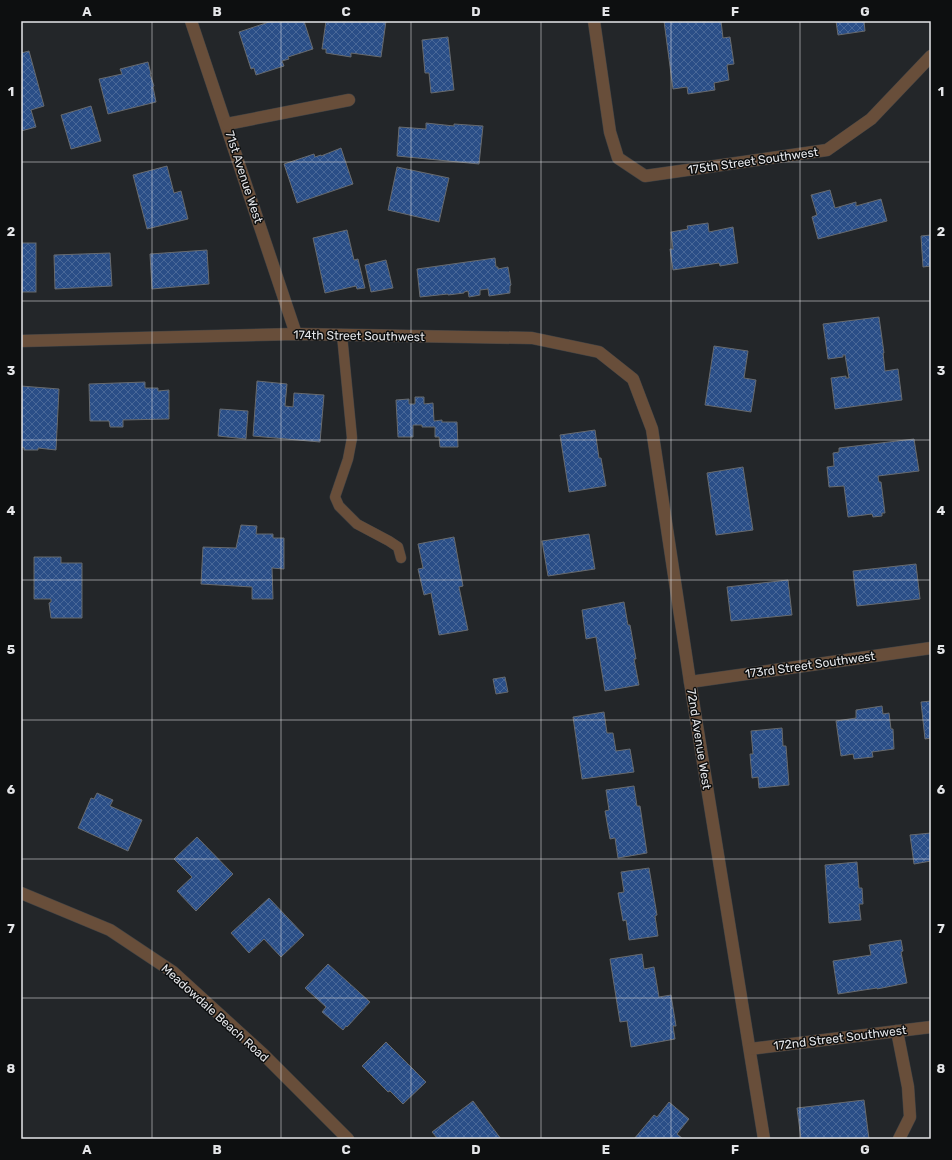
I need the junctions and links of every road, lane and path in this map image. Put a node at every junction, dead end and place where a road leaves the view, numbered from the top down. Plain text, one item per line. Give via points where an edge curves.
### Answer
1 (191, 21) edge
2 (594, 21) edge
3 (931, 56) edge
4 (349, 100) dead end
5 (227, 124) junction
6 (296, 334) junction
7 (342, 335) junction
8 (21, 341) edge
9 (652, 429) joint
10 (401, 558) dead end
11 (931, 648) edge
12 (690, 682) junction
13 (21, 893) edge
14 (931, 1027) edge
15 (897, 1031) junction
16 (750, 1049) junction
17 (348, 1139) edge
18 (764, 1139) edge
19 (899, 1139) edge

1 - 5 street, 71st Avenue West
2 - 3 street, 175th Street Southwest via 610,132 618,158 645,176 827,150 871,119
4 - 5 street
5 - 6 street, 71st Avenue West
6 - 7 street, 174th Street Southwest
6 - 8 street, 174th Street Southwest
7 - 9 street, 174th Street Southwest via 532,338 599,352 633,378
7 - 10 lane via 352,438 335,497 339,506 357,524 398,547
9 - 12 street, 72nd Avenue West
11 - 12 street, 173rd Street Southwest
12 - 16 street, 72nd Avenue West
13 - 17 street, Meadowdale Beach Road via 110,930 173,972 264,1055
14 - 15 street, 172nd Street Southwest
15 - 16 street, 172nd Street Southwest
15 - 19 street via 908,1087 910,1117
16 - 18 street, 72nd Avenue West

